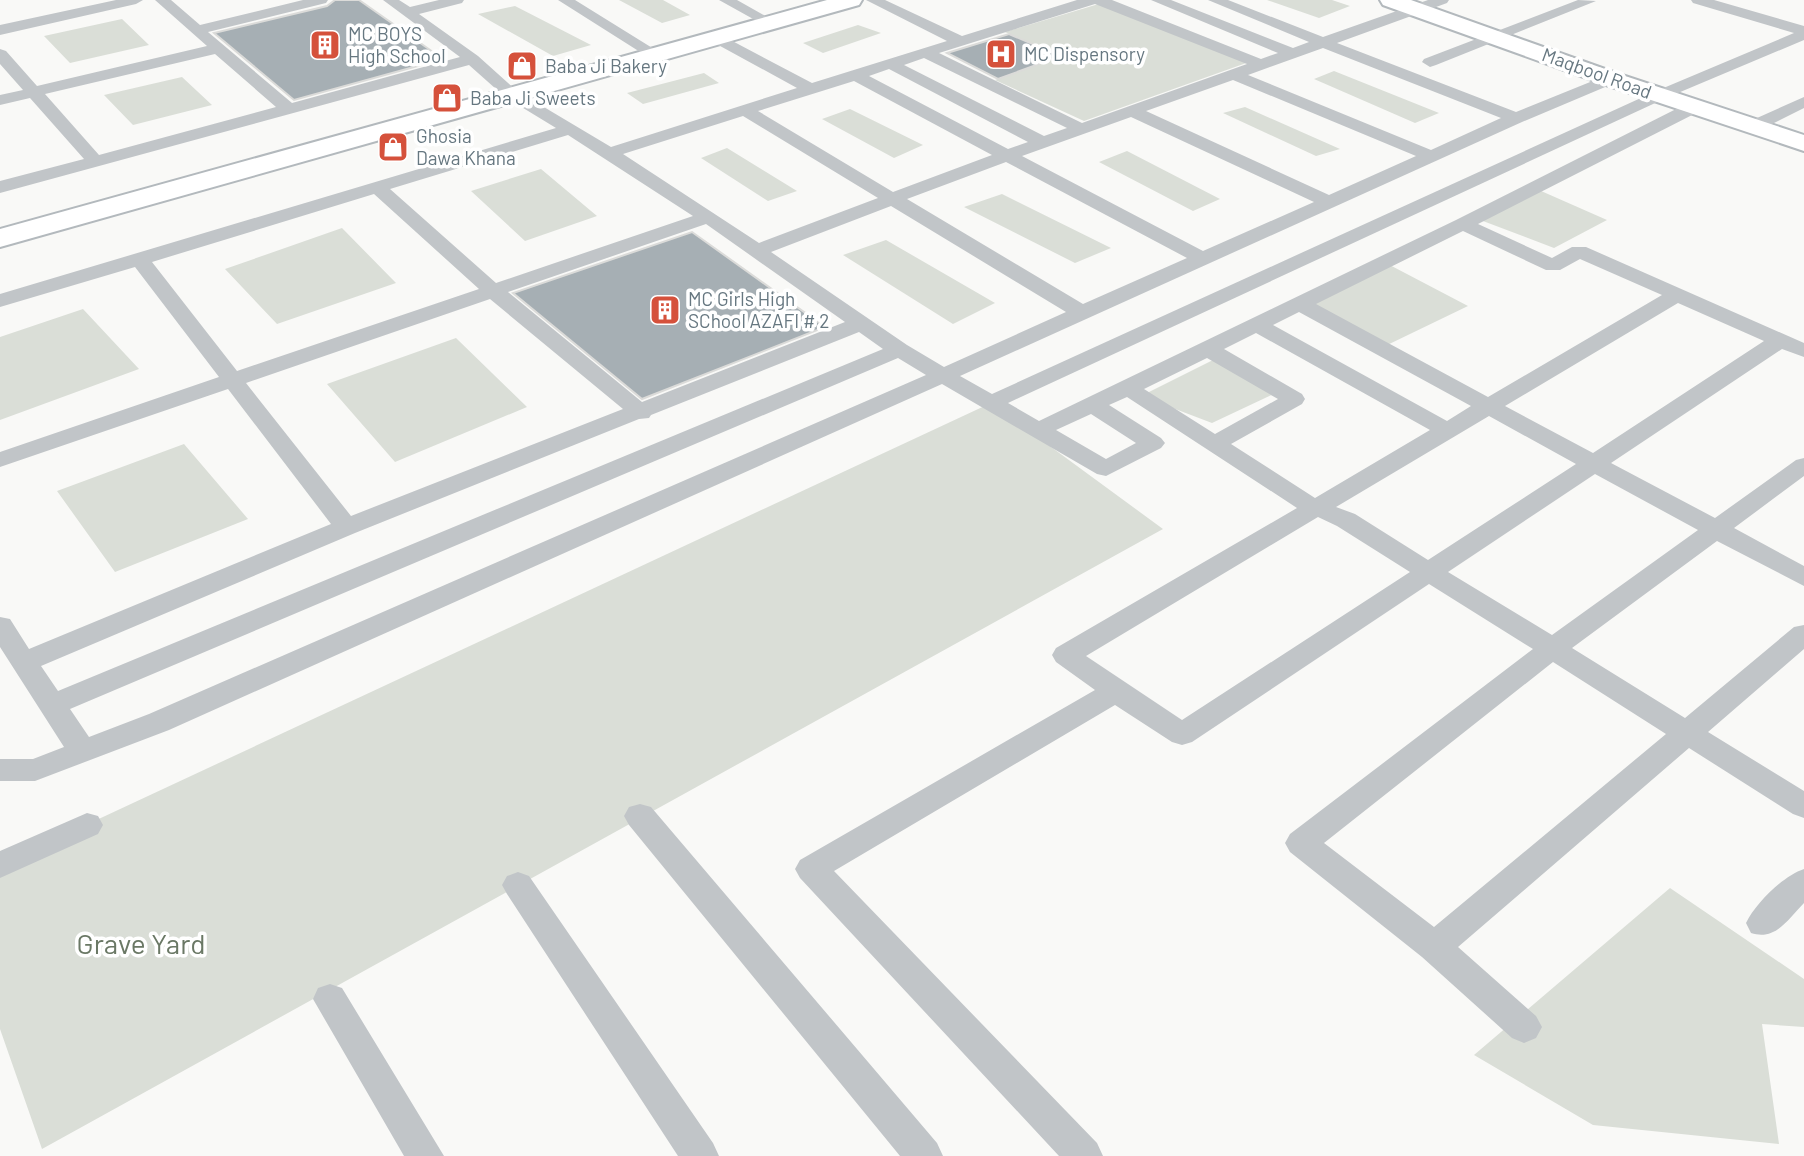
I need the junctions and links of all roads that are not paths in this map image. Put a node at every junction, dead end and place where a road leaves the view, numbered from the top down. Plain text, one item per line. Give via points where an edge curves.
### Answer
1 (136, 0) edge
2 (162, 0) edge
3 (321, 0) edge
4 (390, 0) edge
5 (457, 0) edge
6 (565, 0) edge
7 (726, 0) edge
8 (851, 0) edge
9 (873, 0) edge
10 (1092, 0) edge
11 (1099, 0) edge
12 (1158, 0) edge
13 (1214, 0) edge
14 (1391, 0) edge
15 (1442, 0) edge
16 (1698, 0) edge
17 (1589, 1) edge
18 (1417, 9) junction
19 (409, 12) junction
20 (769, 22) junction
21 (0, 30) edge
22 (197, 30) junction
23 (1804, 32) edge
24 (1499, 37) junction
25 (716, 38) junction
26 (960, 41) junction
27 (1324, 42) junction
28 (219, 48) junction
29 (924, 52) junction
30 (0, 54) edge
31 (654, 54) junction
32 (1294, 54) junction
33 (472, 59) junction
34 (1430, 62) dead end
35 (889, 63) junction
36 (1262, 65) junction
37 (853, 74) junction
38 (1236, 75) junction
39 (1611, 79) junction
40 (809, 88) junction
41 (33, 92) junction
42 (511, 94) junction
43 (1661, 96) junction
44 (0, 100) edge
45 (1804, 102) edge
46 (1694, 107) junction
47 (743, 108) junction
48 (289, 109) junction
49 (1132, 111) junction
50 (1516, 118) junction
51 (1754, 126) junction
52 (1082, 129) junction
53 (571, 130) junction
54 (1044, 143) junction
55 (1804, 143) edge
56 (609, 153) junction
57 (1008, 155) junction
58 (1433, 157) junction
59 (96, 162) junction
60 (0, 187) edge
61 (378, 188) junction
62 (893, 198) junction
63 (1331, 203) junction
64 (708, 217) junction
65 (1463, 224) junction
66 (0, 238) edge
67 (756, 251) junction
68 (1202, 258) junction
69 (140, 260) junction
70 (493, 290) junction
71 (1677, 295) junction
72 (0, 301) edge
73 (1300, 304) junction
74 (1081, 312) junction
75 (860, 324) junction
76 (1257, 325) junction
77 (1792, 345) edge
78 (1208, 349) junction
79 (899, 350) junction
80 (943, 375) junction
81 (232, 380) junction
82 (1128, 388) junction
83 (991, 403) junction
84 (1093, 405) junction
85 (1488, 406) junction
86 (641, 413) junction
87 (1038, 429) junction
88 (1447, 430) junction
89 (1214, 444) junction
90 (0, 460) edge
91 (1593, 463) junction
92 (1804, 465) edge
93 (1317, 508) junction
94 (346, 527) junction
95 (1716, 529) junction
96 (1428, 572) junction
97 (1804, 577) edge
98 (0, 626) edge
99 (1804, 634) edge
100 (1552, 649) junction
101 (24, 662) junction
102 (1116, 691) junction
103 (52, 705) junction
104 (1687, 733) junction
105 (83, 752) junction
106 (0, 770) edge
107 (1804, 806) edge
108 (640, 817) dead end
109 (87, 825) dead end
110 (0, 865) edge
111 (1804, 882) edge
112 (518, 885) dead end
113 (1763, 923) dead end
114 (1434, 947) junction
115 (330, 999) dead end
116 (1524, 1027) dead end
117 (425, 1156) edge
118 (700, 1156) edge
119 (924, 1156) edge
120 (1084, 1156) edge

1 - 21 street
2 - 22 street
3 - 22 street
4 - 19 street
5 - 19 street
6 - 31 street
7 - 20 street
8 - 20 street
9 - 26 street
10 - 26 street
11 - 36 street
12 - 32 street
13 - 27 street
14 - 18 street, Maqbool Road
15 - 18 street
16 - 23 street
17 - 24 street
18 - 24 street, Maqbool Road
18 - 27 street
19 - 33 street
20 - 25 street
22 - 28 street
23 - 43 street
24 - 34 street
24 - 39 street, Maqbool Road
25 - 31 street
25 - 40 street
26 - 29 street
27 - 32 street
27 - 50 street
28 - 41 street
28 - 48 street
29 - 35 street
29 - 52 street
30 - 41 street
31 - 42 street
32 - 36 street
33 - 42 street
33 - 48 street
35 - 37 street
35 - 54 street
36 - 38 street
37 - 40 street
37 - 57 street
38 - 49 street
38 - 58 street
39 - 43 street, Maqbool Road
39 - 50 street
40 - 47 street
41 - 44 street
41 - 59 street
42 - 53 street
42 - 66 street
43 - 46 street, Maqbool Road
43 - 83 street
45 - 51 street
46 - 51 street, Maqbool Road
46 - 65 street
47 - 56 street
47 - 62 street
48 - 59 street
49 - 52 street
49 - 63 street
50 - 58 street
51 - 55 street, Maqbool Road
52 - 54 street
53 - 56 street
53 - 61 street
54 - 57 street
56 - 64 street
57 - 62 street
57 - 68 street
58 - 63 street
59 - 60 street
61 - 69 street
61 - 70 street
62 - 67 street
62 - 74 street
63 - 68 street
64 - 67 street
64 - 70 street
65 - 71 street via 1553,266 1579,251
65 - 73 street
67 - 75 street
68 - 74 street
69 - 72 street
69 - 81 street
70 - 81 street
70 - 86 street
71 - 77 street
71 - 85 street
73 - 76 street
73 - 85 street
74 - 80 street
75 - 79 street
75 - 86 street
76 - 78 street
76 - 88 street
77 - 91 street
78 - 82 street
78 - 89 street via 1294,399
79 - 80 street
79 - 103 street
80 - 83 street
80 - 105 street
81 - 90 street
81 - 94 street
82 - 84 street
82 - 89 street
83 - 87 street
84 - 87 street
84 - 87 street via 1153,443 1106,469
85 - 88 street
85 - 91 street
86 - 94 street
88 - 93 street
89 - 93 street
91 - 95 street
91 - 96 street
92 - 95 street
93 - 96 street via 1346,520
93 - 102 street via 1066,655
94 - 101 street
95 - 97 street
95 - 100 street
96 - 100 street
96 - 102 street via 1182,734
98 - 101 street
99 - 104 street
100 - 104 street
100 - 114 street via 1301,843
101 - 103 street
102 - 120 street via 811,869
103 - 105 street
104 - 107 street
104 - 114 street
105 - 106 street via 35,770
108 - 119 street
109 - 110 street
111 - 113 street
112 - 118 street
114 - 116 street
115 - 117 street

